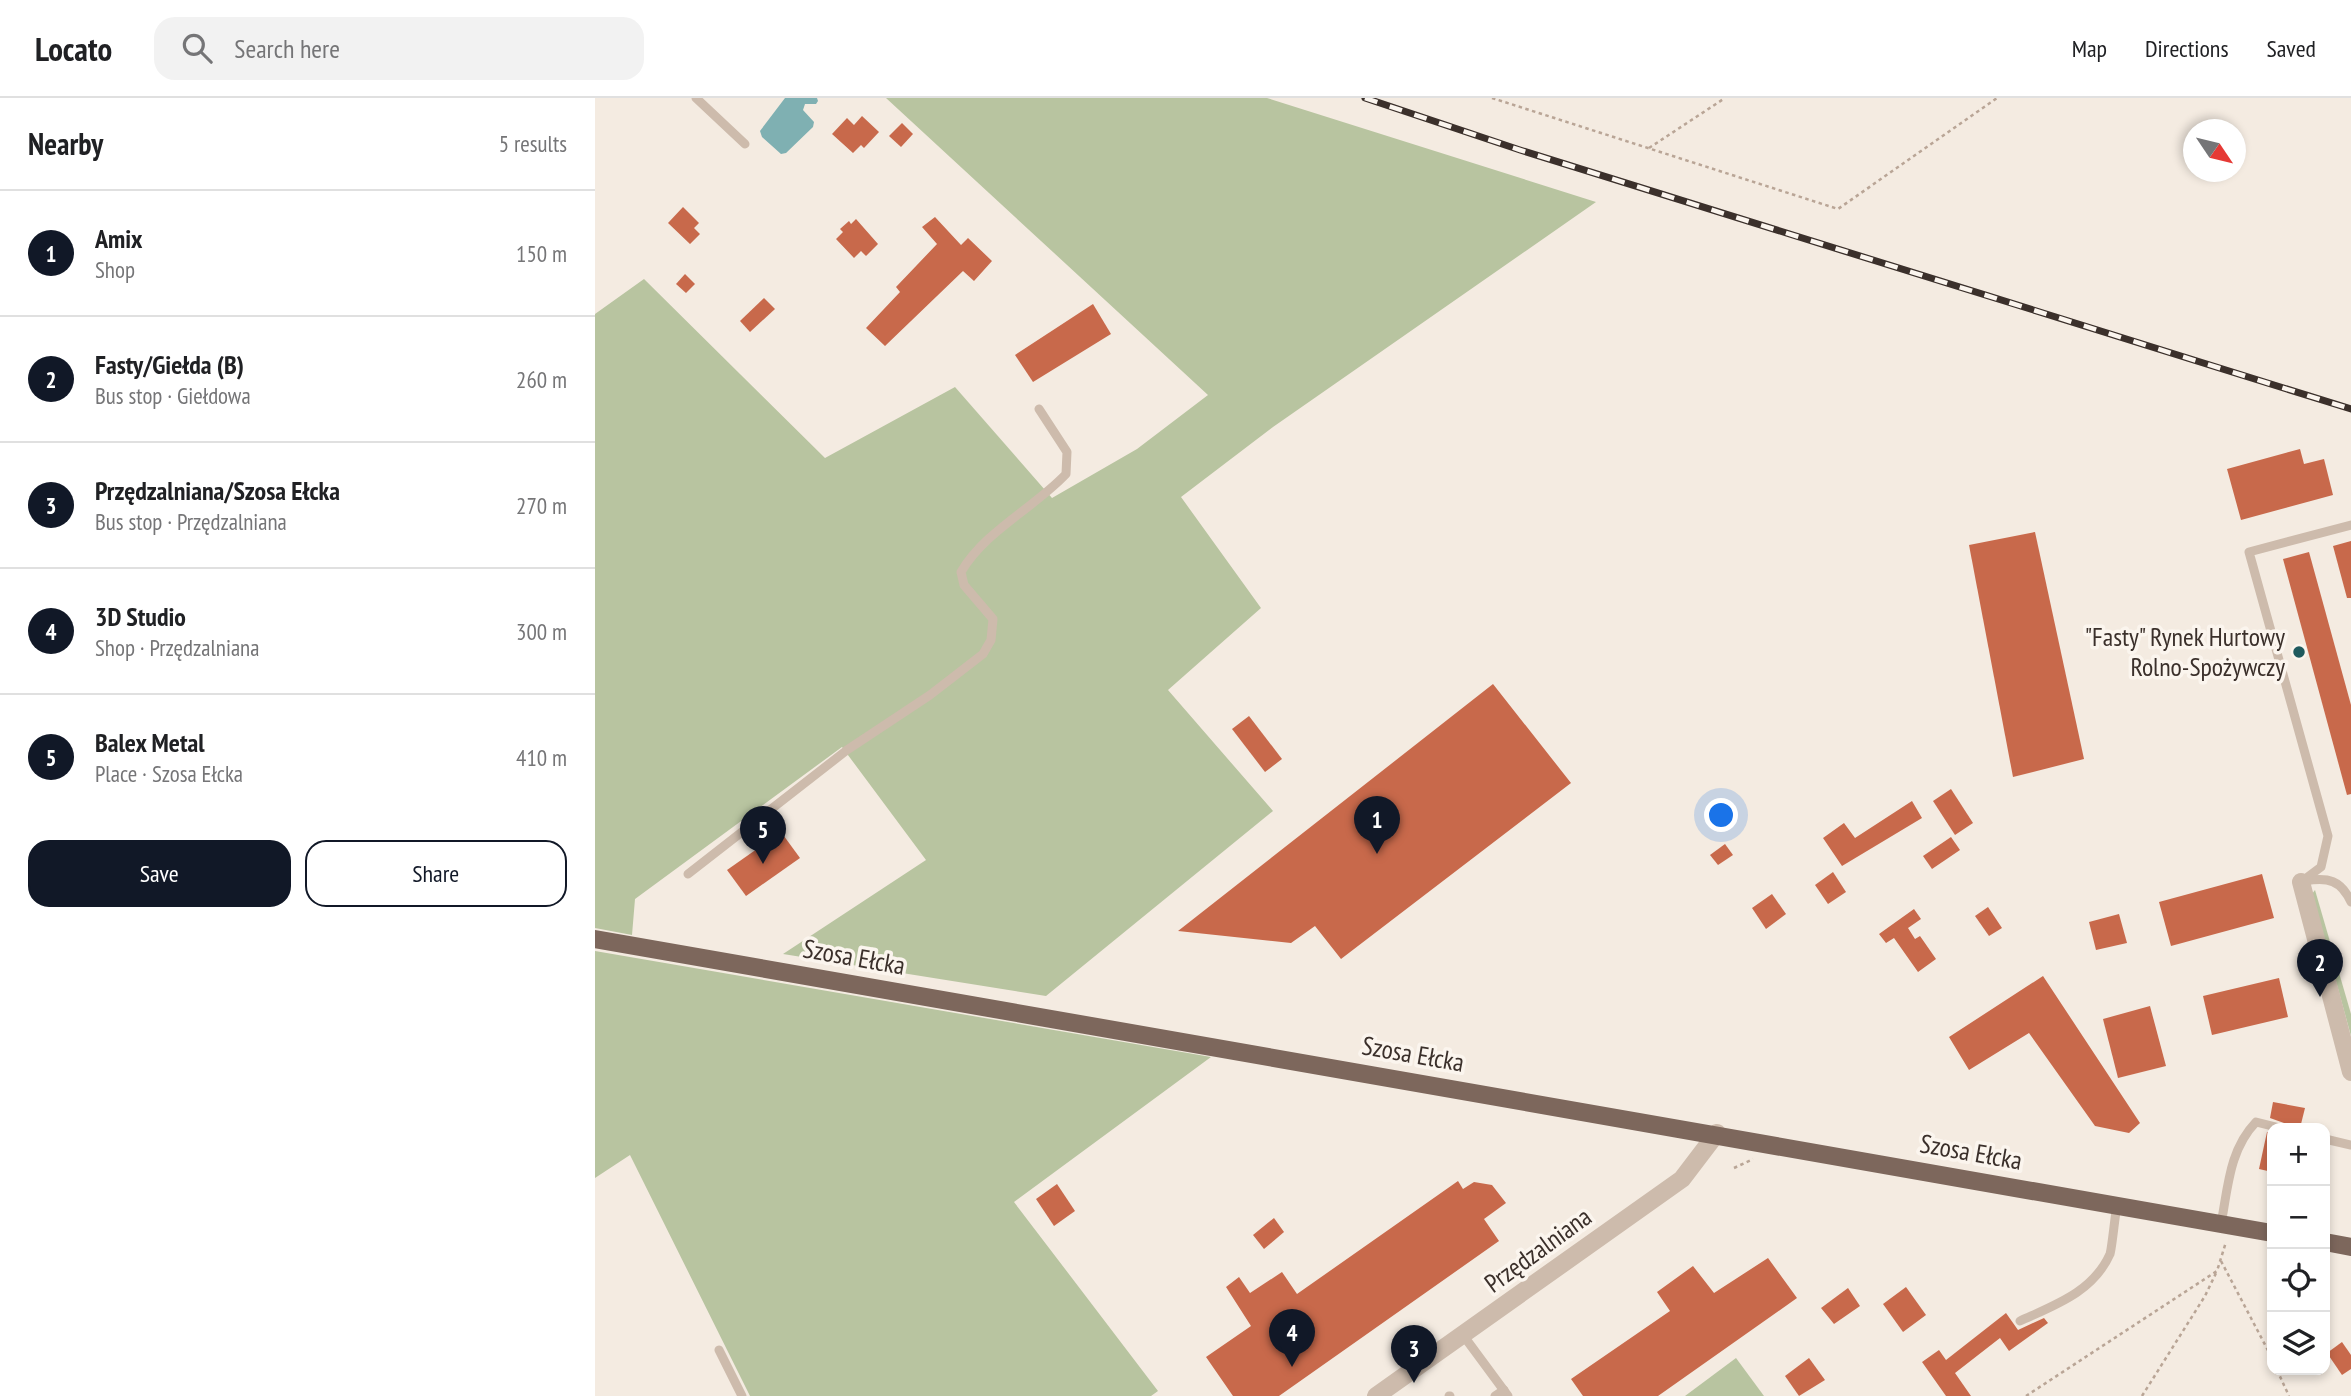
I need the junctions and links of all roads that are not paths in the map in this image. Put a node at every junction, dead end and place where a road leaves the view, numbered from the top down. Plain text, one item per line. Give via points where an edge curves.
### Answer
1 (697, 98) edge
2 (745, 144) dead end
3 (1039, 410) dead end
4 (2351, 524) edge
5 (688, 874) dead end
6 (2301, 882) junction
7 (2351, 902) edge
8 (595, 939) edge
9 (2351, 1072) edge
10 (2267, 1125) edge
11 (1717, 1133) junction
12 (2330, 1140) edge
13 (2351, 1146) edge
14 (2117, 1205) junction
15 (2227, 1225) junction
16 (2267, 1232) edge
17 (2330, 1243) edge
18 (2351, 1247) edge
19 (2020, 1321) dead end
20 (1463, 1335) junction
21 (719, 1350) dead end
22 (1506, 1393) edge
23 (742, 1396) edge
24 (1376, 1396) edge
25 (1495, 1396) edge

1 - 2 lane
3 - 5 lane via 1067,452 1066,474 972,554 961,572 964,585 993,620 991,640 983,654 846,750
4 - 6 lane via 2249,552 2328,836 2321,867
6 - 7 lane via 2333,880 2344,887
6 - 9 street
8 - 11 main road, Szosa Ełcka
10 - 15 lane via 2256,1122 2242,1137 2233,1161
11 - 14 main road, Szosa Ełcka
11 - 20 street, Przędzalniana via 1682,1179
12 - 13 lane
14 - 15 main road, Szosa Ełcka
14 - 19 lane via 2111,1251 2093,1280 2069,1300
15 - 16 main road, Szosa Ełcka
17 - 18 main road
20 - 22 lane
20 - 24 street, Przędzalniana
21 - 23 lane
22 - 25 lane

